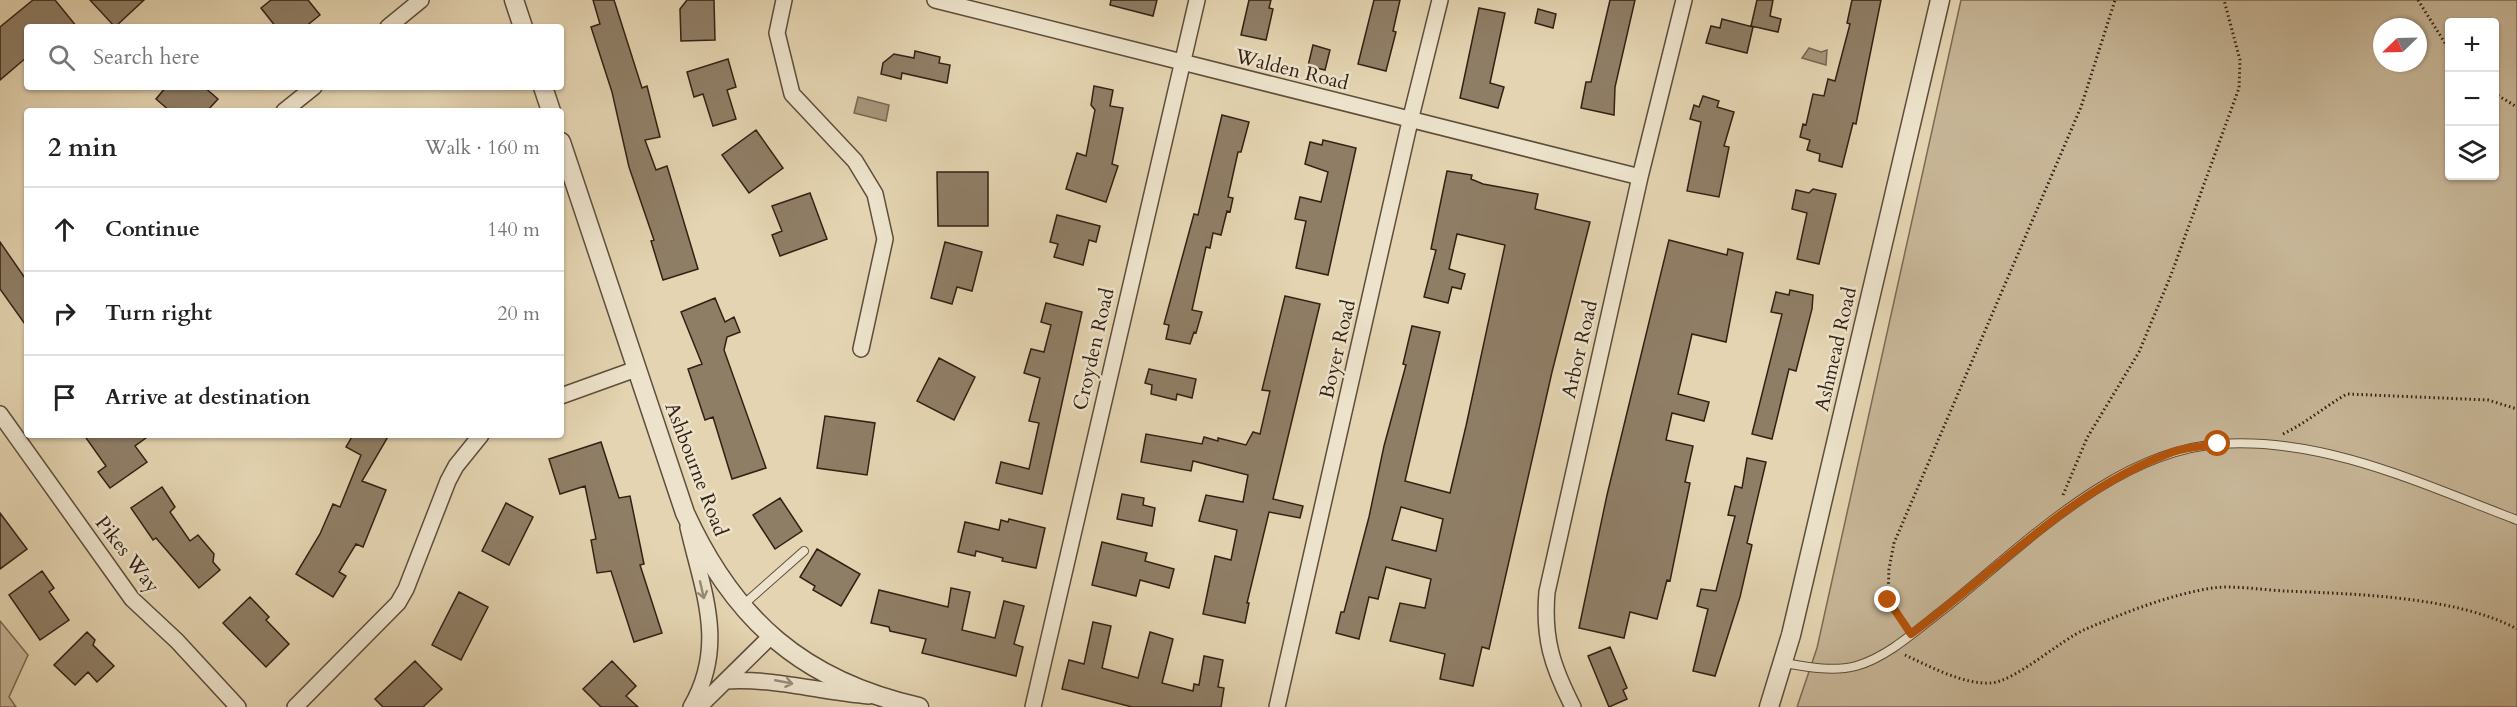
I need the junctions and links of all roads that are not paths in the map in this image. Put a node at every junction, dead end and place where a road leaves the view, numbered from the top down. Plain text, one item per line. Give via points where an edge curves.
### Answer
1 (421, 0) edge
2 (514, 0) edge
3 (784, 0) edge
4 (935, 0) edge
5 (1197, 0) edge
6 (1440, 0) edge
7 (1684, 0) edge
8 (1940, 0) edge
9 (392, 24) edge
10 (522, 24) edge
11 (1181, 63) junction
12 (310, 90) edge
13 (544, 90) edge
14 (288, 108) edge
15 (550, 108) edge
16 (1410, 121) junction
17 (564, 151) edge
18 (1640, 177) junction
19 (861, 349) dead end
20 (636, 369) junction
21 (564, 395) edge
22 (0, 414) edge
23 (478, 438) edge
24 (685, 513) junction
25 (2517, 520) edge
26 (804, 550) dead end
27 (742, 606) junction
28 (770, 637) junction
29 (1783, 663) junction
30 (726, 681) junction
31 (881, 697) junction
32 (238, 707) edge
33 (295, 707) edge
34 (691, 707) edge
35 (699, 707) edge
36 (919, 707) edge
37 (1033, 707) edge
38 (1277, 707) edge
39 (1573, 707) edge
40 (1770, 707) edge

1 - 9 street
2 - 10 street
3 - 19 street via 777,33 792,94 855,161 874,194 885,239
4 - 11 street, Walden Road
5 - 11 street, Croyden Road
6 - 16 street, Boyer Road
7 - 18 street, Arbor Road
8 - 29 street, Ashmead Road
11 - 16 street, Walden Road
11 - 37 street, Croyden Road
12 - 14 street
13 - 15 street
16 - 18 street, Walden Road
16 - 38 street, Boyer Road
17 - 20 street, Ashbourne Road
18 - 39 street, Arbor Road via 1547,592 1549,651 1558,680
20 - 21 street
20 - 24 street, Ashbourne Road
22 - 32 street, Pikes Way via 132,599
23 - 33 street via 448,481 398,603
24 - 27 street, Ashbourne Road via 713,569
24 -> 34 street via 711,635 702,689
25 - 29 lane via 2330,453 2264,443 2218,444 2175,451 2106,483 1891,648 1856,666 1819,669
26 - 27 lane
27 - 28 street, Ashbourne Road
28 - 30 street
28 - 31 street, Ashbourne Road via 826,676
29 - 40 street, Ashmead Road
30 -> 31 street via 776,681
30 - 35 street
31 - 36 street, Ashbourne Road

